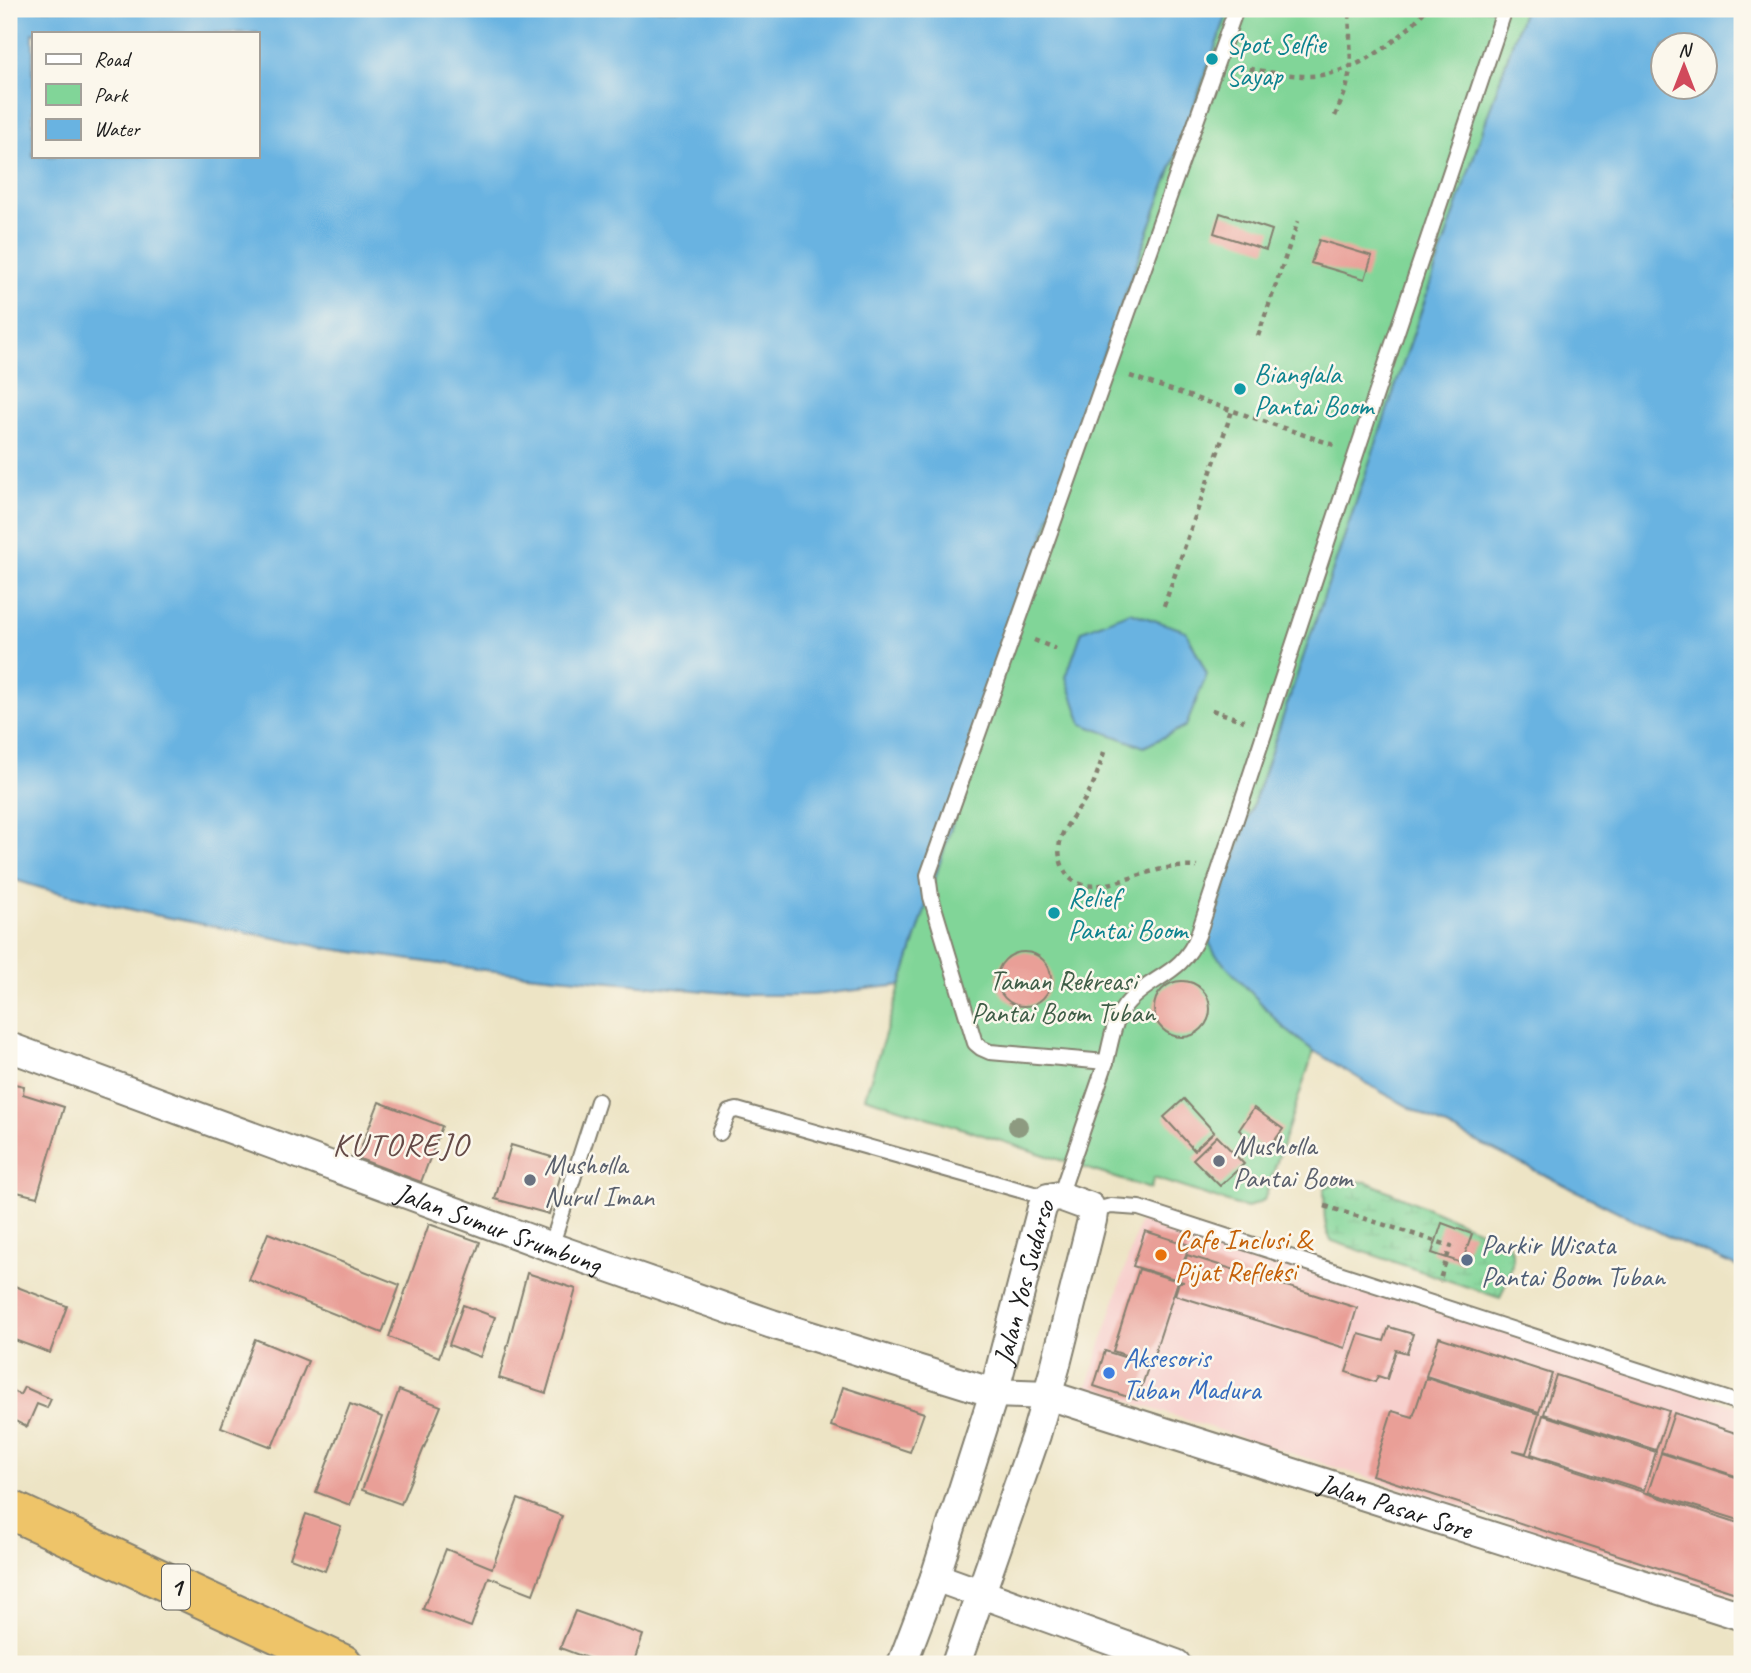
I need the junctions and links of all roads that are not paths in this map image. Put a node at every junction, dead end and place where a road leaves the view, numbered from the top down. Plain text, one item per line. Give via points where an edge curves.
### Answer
1 (1236, 9) edge
2 (1505, 9) edge
3 (9, 1047) edge
4 (1105, 1062) junction
5 (598, 1101) dead end
6 (720, 1133) dead end
7 (1054, 1197) junction
8 (1093, 1211) junction
9 (551, 1247) junction
10 (994, 1393) junction
11 (1048, 1395) junction
12 (1742, 1404) edge
13 (9, 1509) edge
14 (934, 1577) junction
15 (982, 1594) junction
16 (1742, 1616) edge
17 (343, 1664) edge
18 (902, 1664) edge
19 (956, 1664) edge
20 (1176, 1664) edge

1 - 4 lane via 928,875 975,1043 990,1052
2 - 4 lane via 1195,944 1173,970 1128,1002
3 - 9 street, Jalan Sumur Srumbung
4 - 7 lane
5 - 9 lane
6 - 7 lane via 727,1114 737,1110
7 - 8 street, Jalan Yos Sudarso
7 - 10 street, Jalan Yos Sudarso via 1042,1208
8 - 11 street, Jalan Yos Sudarso
8 - 12 lane via 1111,1206 1139,1208
9 - 10 street, Jalan Sumur Srumbung via 772,1324
10 - 11 street, Jalan Sumur Srumbung
10 - 14 street, Jalan Yos Sudarso
11 - 15 street, Jalan Yos Sudarso
11 - 16 street, Jalan Pasar Sore
13 - 17 highway, 1
14 - 15 street
14 - 18 street, Jalan Yos Sudarso
15 - 19 street, Jalan Yos Sudarso
15 - 20 street

